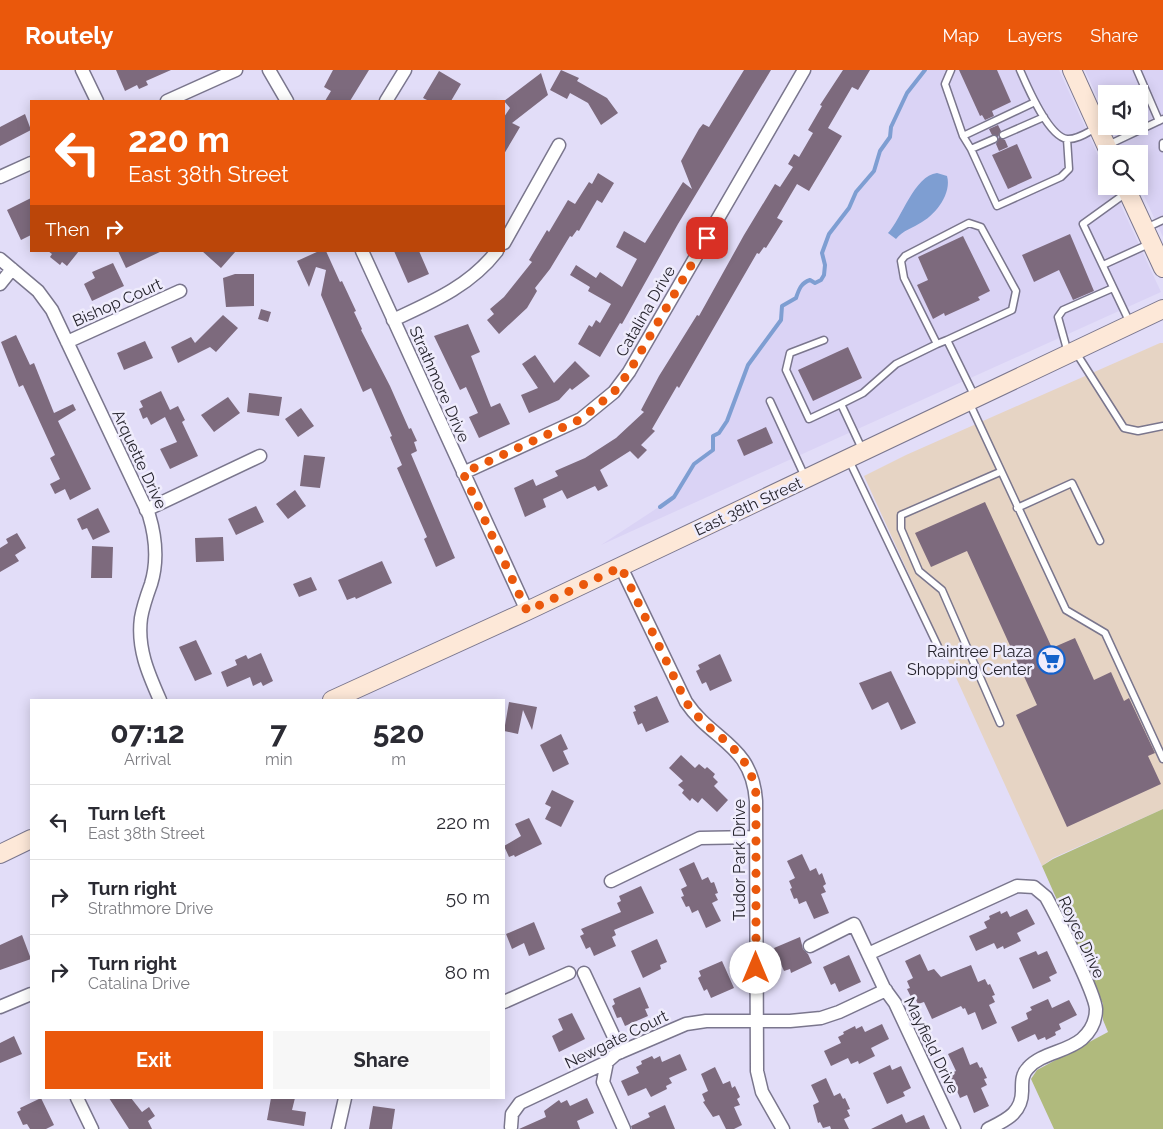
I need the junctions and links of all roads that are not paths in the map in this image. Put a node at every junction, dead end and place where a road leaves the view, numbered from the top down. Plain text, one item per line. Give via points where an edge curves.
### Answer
1 (82, 70) edge
2 (236, 70) edge
3 (270, 70) edge
4 (405, 70) edge
5 (804, 70) edge
6 (952, 70) edge
7 (1020, 70) edge
8 (1072, 70) edge
9 (1137, 70) edge
10 (97, 100) edge
11 (169, 100) edge
12 (286, 100) edge
13 (387, 100) edge
14 (1035, 102) junction
15 (1044, 116) junction
16 (1161, 120) edge
17 (1098, 127) joint
18 (1003, 135) dead end
19 (963, 136) junction
20 (994, 139) dead end
21 (1067, 139) junction
22 (1163, 143) edge
23 (559, 145) dead end
24 (1118, 145) edge
25 (1163, 148) edge
26 (971, 149) junction
27 (30, 163) edge
28 (0, 177) edge
29 (1119, 195) edge
30 (1130, 195) edge
31 (1163, 220) edge
32 (1148, 236) junction
33 (505, 241) edge
34 (362, 252) edge
35 (496, 252) edge
36 (0, 259) edge
37 (1103, 265) junction
38 (1163, 268) edge
39 (12, 270) junction
40 (0, 284) edge
41 (1113, 288) junction
42 (180, 291) dead end
43 (1163, 309) edge
44 (394, 320) junction
45 (1130, 325) junction
46 (824, 340) dead end
47 (947, 340) junction
48 (68, 342) junction
49 (937, 344) junction
50 (1072, 352) junction
51 (972, 400) junction
52 (770, 401) dead end
53 (841, 404) junction
54 (1163, 426) edge
55 (856, 455) junction
56 (260, 456) dead end
57 (1000, 472) junction
58 (463, 473) junction
59 (806, 479) junction
60 (1017, 508) junction
61 (146, 510) junction
62 (1100, 541) dead end
63 (621, 567) junction
64 (527, 611) junction
65 (942, 655) dead end
66 (344, 698) edge
67 (160, 699) edge
68 (1000, 723) dead end
69 (1163, 759) edge
70 (756, 837) junction
71 (30, 839) edge
72 (0, 854) edge
73 (611, 881) dead end
74 (810, 946) dead end
75 (868, 954) junction
76 (570, 973) dead end
77 (584, 973) dead end
78 (886, 990) junction
79 (30, 995) edge
80 (505, 1002) edge
81 (0, 1007) edge
82 (757, 1021) junction
83 (621, 1052) junction
84 (607, 1062) junction
85 (77, 1099) edge
86 (344, 1099) edge
87 (511, 1127) dead end
88 (92, 1129) edge
89 (338, 1129) edge
90 (624, 1129) edge
91 (783, 1129) edge
92 (954, 1129) edge
93 (988, 1129) edge

1 - 10 street
2 - 11 street
3 - 12 street
4 - 13 street
5 - 58 street, Catalina Drive via 629,372 614,392 581,419
6 - 19 lane via 945,84
7 - 14 lane
8 - 17 main road
9 - 16 lane
14 - 15 lane
14 - 19 lane
15 - 18 lane
15 - 21 lane via 1058,134
16 - 24 lane
17 - 21 lane
19 - 26 lane
20 - 26 lane
21 - 26 lane via 1069,169 1061,177 997,206
22 - 25 lane
23 - 33 street
27 - 28 street
29 - 37 lane via 1083,224
30 - 32 main road
31 - 32 lane
32 - 37 lane
32 - 38 main road
34 - 44 street, Strathmore Drive
35 - 44 street via 467,282
36 - 39 street, Arquette Drive
37 - 41 lane
39 - 40 street
39 - 48 street, Arquette Drive via 44,298
41 - 45 lane
41 - 50 lane via 1063,310 1058,317
42 - 48 street, Bishop Court
43 - 45 main road, East 38th Street
44 - 58 street, Strathmore Drive
45 - 50 main road, East 38th Street
46 - 53 lane via 790,353 786,370 809,419
47 - 49 lane
47 - 49 lane via 1012,310 1014,306 1016,291 981,226 976,224 969,223 901,261 904,278
47 - 51 lane
48 - 61 street, Arquette Drive
49 - 53 lane via 896,364 863,393
50 - 51 main road, East 38th Street
50 - 54 lane via 1124,428 1138,431
51 - 55 main road, East 38th Street
51 - 57 lane
52 - 59 lane
53 - 55 lane
55 - 59 main road, East 38th Street
55 - 65 lane
56 - 61 street
57 - 60 lane
57 - 68 lane via 901,515 901,529 919,570 942,590
58 - 64 street, Strathmore Drive
59 - 63 main road, East 38th Street
60 - 62 lane via 1072,483
60 - 69 lane via 1066,610 1105,633
61 - 67 street, Arquette Drive via 154,534 155,560 140,638 147,670
63 - 64 main road, East 38th Street
63 - 70 street, Tudor Park Drive via 686,702 702,721 735,748 749,770 756,794
64 - 66 main road, East 38th Street
70 - 73 street via 700,838
70 - 82 street, Tudor Park Drive
71 - 72 main road
74 - 75 street via 854,924
75 - 78 street
75 - 93 street, Royce Drive via 1018,886 1034,887 1046,897 1092,997 1096,1008 1094,1023 1077,1042 1028,1068 1022,1078 1022,1100 1016,1112
76 - 80 street
77 - 83 street
78 - 82 street, Mayfield Drive via 821,1018
78 - 92 street, Mayfield Drive
79 - 81 street
82 - 83 street, Newgate Court via 686,1024
82 - 91 street, Tudor Park Drive via 760,1087
83 - 84 street, Newgate Court
84 - 87 street, Newgate Court via 520,1103 512,1114
84 - 90 street via 603,1082
85 - 88 street
86 - 89 street

